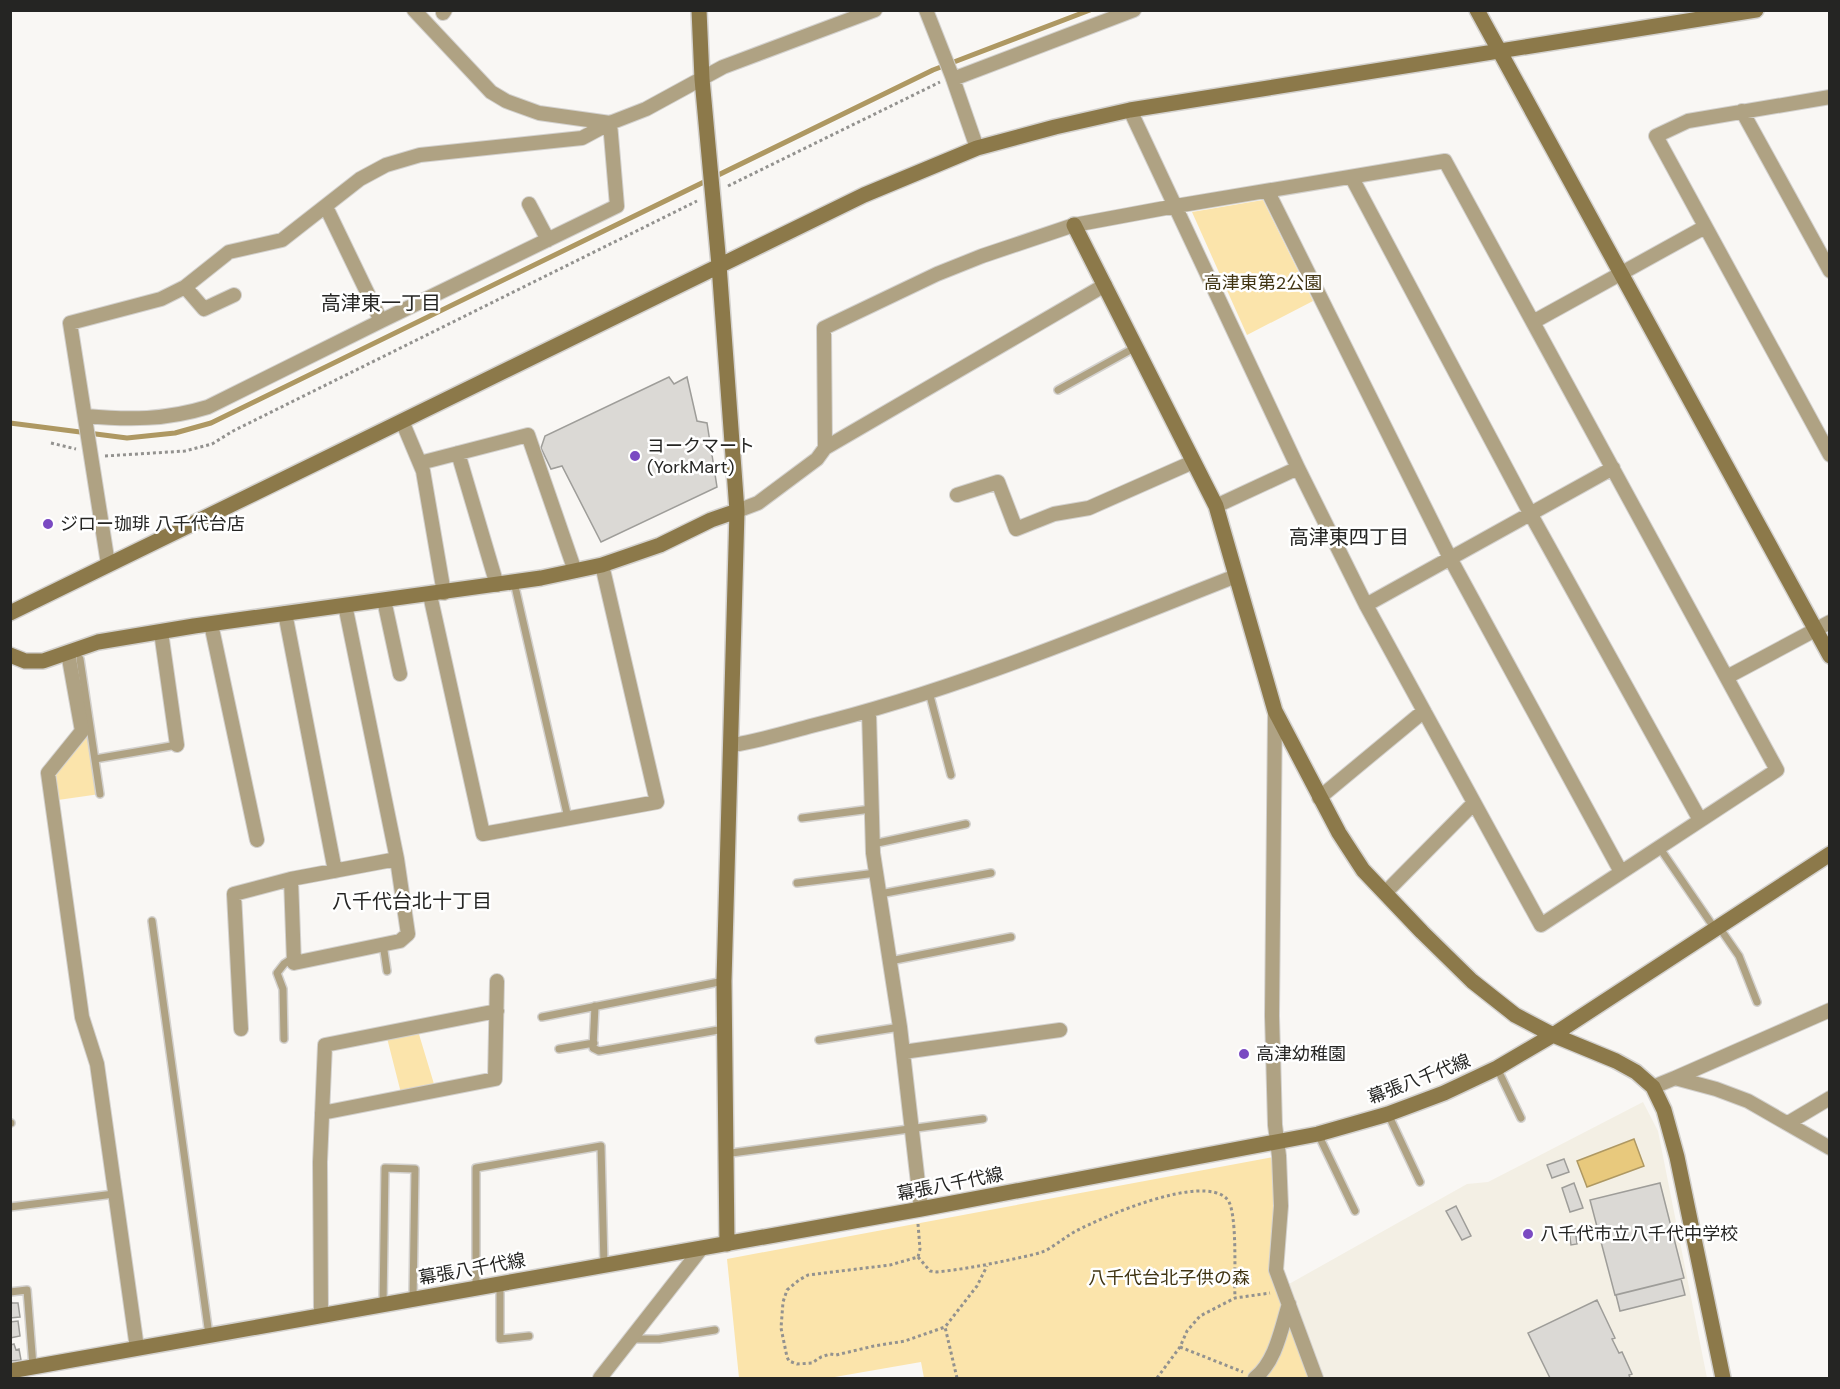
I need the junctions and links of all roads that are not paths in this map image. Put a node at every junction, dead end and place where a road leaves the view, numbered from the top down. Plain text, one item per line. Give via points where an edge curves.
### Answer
1 (414, 10) edge
2 (699, 10) edge
3 (926, 10) edge
4 (1134, 10) edge
5 (1477, 10) edge
6 (1756, 10) edge
7 (868, 12) edge
8 (1500, 51) junction
9 (952, 76) junction
10 (702, 79) junction
11 (1830, 97) edge
12 (1130, 110) junction
13 (1742, 111) junction
14 (610, 123) junction
15 (977, 148) junction
16 (1352, 178) junction
17 (1268, 192) junction
18 (529, 204) dead end
19 (1176, 206) junction
20 (326, 207) junction
21 (1074, 225) junction
22 (1705, 227) junction
23 (548, 240) junction
24 (719, 265) junction
25 (1830, 271) edge
26 (1621, 274) junction
27 (1105, 285) junction
28 (185, 287) junction
29 (234, 295) dead end
30 (381, 321) junction
31 (1533, 322) junction
32 (1136, 347) junction
33 (1058, 390) dead end
34 (86, 420) junction
35 (402, 421) junction
36 (825, 448) junction
37 (459, 453) junction
38 (1830, 455) edge
39 (1194, 462) junction
40 (420, 463) junction
41 (1298, 468) junction
42 (1613, 468) junction
43 (957, 495) dead end
44 (1215, 506) junction
45 (737, 511) junction
46 (1530, 513) junction
47 (1450, 558) junction
48 (108, 564) junction
49 (602, 565) junction
50 (575, 571) junction
51 (1236, 576) junction
52 (514, 582) junction
53 (497, 585) junction
54 (437, 594) junction
55 (384, 600) junction
56 (345, 605) junction
57 (1366, 605) junction
58 (10, 613) edge
59 (285, 614) junction
60 (1830, 622) edge
61 (211, 624) junction
62 (1815, 630) junction
63 (161, 632) junction
64 (11, 656) edge
65 (74, 656) junction
66 (1830, 656) edge
67 (400, 674) dead end
68 (1727, 677) junction
69 (929, 692) junction
70 (1275, 711) junction
71 (1424, 711) junction
72 (869, 712) junction
73 (177, 745) joint
74 (732, 745) junction
75 (95, 759) junction
76 (951, 775) dead end
77 (100, 794) dead end
78 (1319, 798) junction
79 (1474, 802) junction
80 (871, 809) junction
81 (568, 818) junction
82 (802, 818) dead end
83 (1700, 820) junction
84 (966, 824) dead end
85 (257, 840) dead end
86 (873, 844) junction
87 (1659, 847) junction
88 (1829, 854) edge
89 (397, 859) junction
90 (334, 871) junction
91 (1621, 872) junction
92 (876, 873) junction
93 (991, 873) dead end
94 (291, 879) junction
95 (797, 884) dead end
96 (1385, 893) junction
97 (880, 894) junction
98 (152, 921) dead end
99 (1717, 928) junction
100 (1011, 938) dead end
101 (382, 944) junction
102 (294, 957) junction
103 (890, 961) junction
104 (387, 971) dead end
105 (497, 981) dead end
106 (724, 981) junction
107 (1757, 1002) dead end
108 (595, 1006) junction
109 (1830, 1010) edge
110 (497, 1011) junction
111 (542, 1017) dead end
112 (900, 1027) junction
113 (241, 1029) dead end
114 (724, 1029) junction
115 (1060, 1030) dead end
116 (1553, 1035) junction
117 (284, 1039) dead end
118 (819, 1040) dead end
119 (594, 1042) junction
120 (559, 1049) dead end
121 (903, 1052) junction
122 (1497, 1068) junction
123 (1675, 1078) junction
124 (1653, 1088) junction
125 (1830, 1098) edge
126 (322, 1113) junction
127 (1388, 1114) junction
128 (1521, 1118) dead end
129 (983, 1119) dead end
130 (1788, 1123) junction
131 (911, 1128) junction
132 (1318, 1134) junction
133 (1277, 1142) junction
134 (1830, 1148) edge
135 (724, 1154) junction
136 (1420, 1182) dead end
137 (114, 1194) junction
138 (10, 1207) edge
139 (1355, 1211) dead end
140 (919, 1214) junction
141 (726, 1244) junction
142 (701, 1249) junction
143 (604, 1266) junction
144 (500, 1284) junction
145 (476, 1288) junction
146 (10, 1292) edge
147 (413, 1299) junction
148 (1289, 1304) junction
149 (383, 1305) junction
150 (321, 1315) junction
151 (716, 1330) dead end
152 (209, 1335) junction
153 (529, 1336) dead end
154 (631, 1339) junction
155 (137, 1348) junction
156 (33, 1367) junction
157 (10, 1371) edge
158 (600, 1378) edge
159 (1256, 1378) edge
160 (1316, 1378) edge
161 (1723, 1378) edge

1 - 14 street via 490,92 539,113
2 - 10 street
3 - 9 street
4 - 9 street
5 - 8 street
6 - 8 street
7 - 10 street via 723,67
8 - 12 street
8 - 26 street
9 - 15 street
10 - 14 street
10 - 24 street via 710,166 718,188
11 - 13 street
12 - 15 street
12 - 19 street
13 - 22 street via 1688,121 1656,136
13 - 25 street
14 - 20 street via 582,138 402,159 360,179
14 - 23 street via 617,206
15 - 24 street via 864,195
16 - 17 street
16 - 31 street via 1446,161
16 - 46 street
17 - 19 street
17 - 47 street
18 - 23 street
19 - 21 street
19 - 41 street
20 - 28 street via 282,240 229,252
20 - 30 street
21 - 27 street
21 - 36 street via 937,274 824,328
22 - 26 street
22 - 38 street
23 - 30 street
24 - 35 street
24 - 45 street
26 - 31 street
26 - 62 street
27 - 32 street
27 - 36 street
28 - 29 street via 204,309
28 - 34 street via 161,299 70,323
30 - 34 street via 208,407 136,420
31 - 42 street
32 - 33 lane
32 - 39 street
34 - 48 street
35 - 40 street
35 - 48 street
36 - 45 street via 817,459 758,503
37 - 40 street
37 - 50 street via 528,435
37 - 53 street
39 - 43 street via 1089,508 1054,514 1016,529 998,482
39 - 44 street
40 - 54 street
41 - 44 street
41 - 57 street
42 - 46 street
42 - 68 street
44 - 51 street
45 - 49 street
45 - 74 street
46 - 47 street
46 - 83 street
47 - 57 street
47 - 91 street
48 - 58 street
49 - 50 street
49 - 81 street via 657,802
50 - 52 street
51 - 69 street
51 - 70 street
52 - 53 street
52 - 81 lane
53 - 54 street
54 - 55 street
54 - 81 street via 483,834
55 - 56 street
55 - 67 street
56 - 59 street
56 - 89 street
57 - 71 street
59 - 61 street
59 - 90 street
60 - 62 street
61 - 63 street
61 - 85 street
62 - 66 street
62 - 68 street
63 - 65 street via 98,642
63 - 73 street
64 - 65 street via 44,661
65 - 75 lane
65 - 137 street via 82,731 48,773 82,1017 97,1064
68 - 83 street via 1778,770
69 - 72 street
69 - 76 lane
70 - 78 street
70 - 133 street via 1272,1016
71 - 78 street
71 - 79 street
72 - 74 street
72 - 80 street
73 - 75 lane
74 - 106 street
75 - 77 lane
78 - 96 street via 1363,870
79 - 91 street via 1541,925
79 - 96 street
80 - 82 lane
80 - 86 street
83 - 87 street
84 - 86 lane
86 - 92 street
87 - 91 street
87 - 99 lane
88 - 99 street, 幕張八千代線
89 - 90 street
89 - 101 street via 408,934 400,941
90 - 94 street
92 - 95 lane
92 - 97 street
93 - 97 lane
94 - 102 street
94 - 113 street via 234,894
96 - 116 street via 1472,981 1515,1015
97 - 103 street
98 - 152 lane
99 - 107 lane via 1739,956
99 - 116 street, 幕張八千代線
100 - 103 lane
101 - 102 street via 294,963
101 - 104 lane
102 - 117 lane via 277,973 283,989
103 - 112 street
105 - 110 street
106 - 108 lane
106 - 114 street
108 - 111 lane
108 - 119 lane
109 - 123 street
110 - 126 street via 325,1045
110 - 126 street via 495,1079
112 - 118 lane
112 - 121 street
114 - 119 lane via 599,1051 593,1048
114 - 135 street
115 - 121 street
116 - 122 street, 幕張八千代線
116 - 124 street via 1616,1061
119 - 120 lane
121 - 131 street
122 - 127 street, 幕張八千代線
122 - 128 lane
123 - 124 street
123 - 130 street via 1748,1101
124 - 161 street via 1664,1110 1677,1157
125 - 130 street
126 - 150 street
127 - 132 street, 幕張八千代線
127 - 136 lane
129 - 131 lane
130 - 134 street
131 - 135 lane
131 - 140 street
132 - 133 street, 幕張八千代線
132 - 139 lane
133 - 140 street, 幕張八千代線
133 - 148 street via 1281,1206 1276,1270
135 - 141 street
137 - 138 lane
137 - 155 street
140 - 141 street, 幕張八千代線
141 - 142 street, 幕張八千代線
142 - 143 street, 幕張八千代線
142 - 154 street
143 - 144 street, 幕張八千代線
143 - 145 lane via 601,1146 476,1168
144 - 145 street, 幕張八千代線
144 - 153 lane via 500,1339
145 - 147 street, 幕張八千代線
146 - 156 lane via 27,1290
147 - 149 street, 幕張八千代線
147 - 149 lane via 415,1169 385,1168
148 - 159 street via 1273,1353
148 - 160 street
149 - 150 street, 幕張八千代線
150 - 152 street, 幕張八千代線
151 - 154 lane
152 - 155 street, 幕張八千代線
154 - 158 street
155 - 156 street, 幕張八千代線
156 - 157 street, 幕張八千代線

